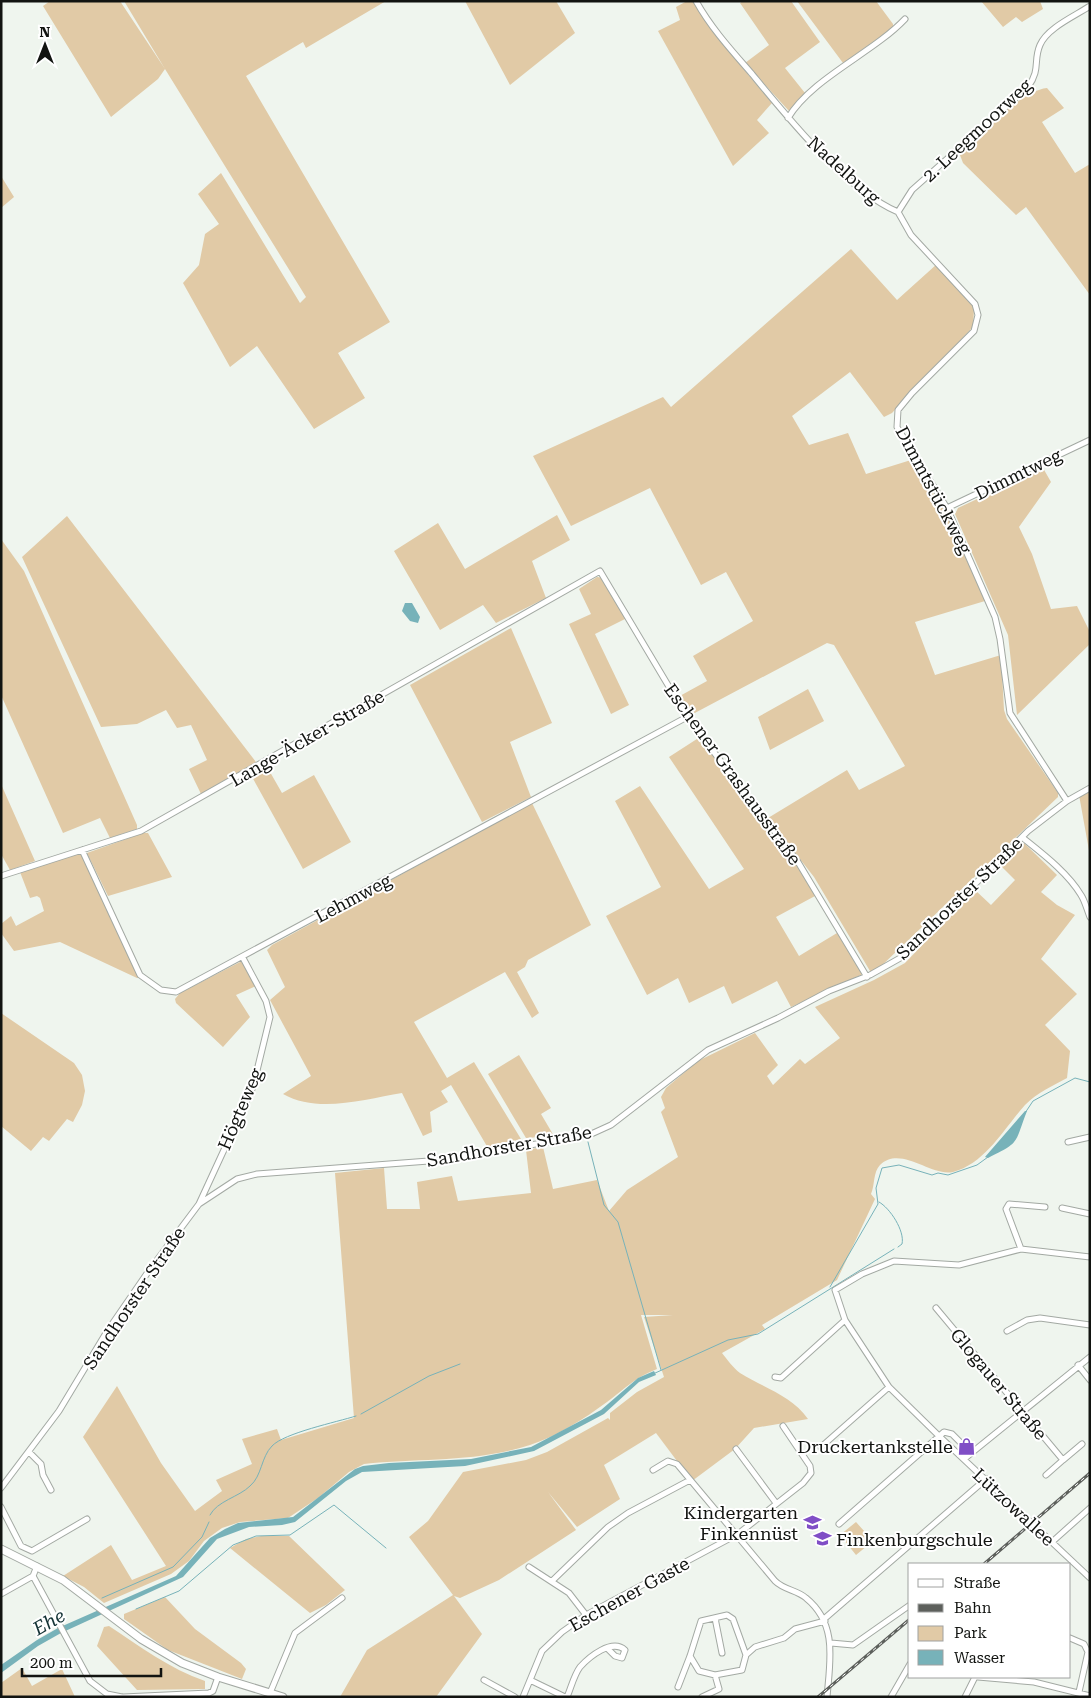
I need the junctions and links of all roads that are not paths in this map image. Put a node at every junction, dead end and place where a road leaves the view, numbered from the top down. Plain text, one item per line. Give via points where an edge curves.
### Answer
1 (696, 1) edge
2 (1090, 6) edge
3 (905, 19) dead end
4 (788, 118) junction
5 (898, 212) junction
6 (970, 336) joint
7 (1090, 440) edge
8 (947, 508) junction
9 (600, 572) joint
10 (687, 717) junction
11 (1090, 788) edge
12 (1067, 801) junction
13 (1023, 838) junction
14 (82, 850) junction
15 (1, 876) edge
16 (1090, 917) edge
17 (243, 958) junction
18 (867, 977) junction
19 (1090, 1136) edge
20 (1068, 1142) dead end
21 (1036, 1201) dead end
22 (200, 1204) junction
23 (1028, 1205) junction
24 (1045, 1207) dead end
25 (1062, 1208) dead end
26 (1090, 1214) edge
27 (1021, 1249) junction
28 (1090, 1258) edge
29 (936, 1308) dead end
30 (845, 1320) junction
31 (1090, 1325) edge
32 (1007, 1331) dead end
33 (1090, 1357) edge
34 (1078, 1365) junction
35 (775, 1377) dead end
36 (1090, 1380) edge
37 (889, 1386) junction
38 (1022, 1412) junction
39 (784, 1426) dead end
40 (939, 1436) junction
41 (1082, 1444) dead end
42 (736, 1449) dead end
43 (29, 1452) junction
44 (823, 1452) dead end
45 (970, 1452) junction
46 (964, 1460) junction
47 (1063, 1460) junction
48 (654, 1470) dead end
49 (1046, 1475) dead end
50 (986, 1479) junction
51 (690, 1480) junction
52 (1, 1488) edge
53 (51, 1490) dead end
54 (776, 1503) junction
55 (1, 1507) edge
56 (1090, 1508) edge
57 (88, 1519) dead end
58 (839, 1524) dead end
59 (738, 1534) junction
60 (1052, 1542) junction
61 (1, 1549) edge
62 (38, 1566) junction
63 (529, 1567) dead end
64 (33, 1576) junction
65 (1090, 1578) edge
66 (552, 1581) junction
67 (1, 1594) edge
68 (342, 1598) dead end
69 (908, 1606) edge
70 (586, 1616) junction
71 (715, 1618) junction
72 (824, 1620) junction
73 (1071, 1638) edge
74 (831, 1643) junction
75 (607, 1648) dead end
76 (722, 1653) dead end
77 (746, 1655) junction
78 (690, 1656) junction
79 (908, 1667) edge
80 (715, 1675) junction
81 (218, 1677) junction
82 (975, 1678) edge
83 (1005, 1678) edge
84 (1034, 1679) edge
85 (484, 1680) dead end
86 (530, 1680) junction
87 (678, 1687) dead end
88 (270, 1692) junction
89 (1079, 1692) junction
90 (1090, 1696) edge
91 (123, 1697) edge
92 (283, 1697) edge
93 (515, 1697) edge
94 (523, 1697) edge
95 (566, 1697) edge
96 (702, 1697) edge
97 (826, 1697) edge
98 (890, 1697) edge
99 (965, 1697) edge

1 - 4 street, Nadelburg via 708,22
2 - 5 street, 2. Leegmoorweg via 1044,38 1036,77 1028,87 912,190
3 - 4 street via 795,106
4 - 5 street, Nadelburg via 845,175 886,208
5 - 6 street, Nadelburg via 911,235 975,304 977,324
6 - 8 street, Dimmtstückweg via 912,393 898,410 896,419 904,440
7 - 8 street, Dimmtweg
8 - 12 street, Dimmtstückweg via 995,617 1010,712
9 - 10 street, Eschener Grashausstraße
9 - 14 street, Lange-Äcker-Straße via 151,826
10 - 17 street, Lehmweg
10 - 18 street, Eschener Grashausstraße via 798,862
11 - 12 street, Sandhorster Straße
12 - 13 street, Sandhorster Straße
13 - 16 street via 1075,886
13 - 18 street, Sandhorster Straße via 902,957
14 - 15 street, Lange-Äcker-Straße
14 - 17 street, Lehmweg via 140,975 161,990 170,993 184,989
17 - 22 street, Högteweg via 266,1001 270,1017 253,1088
18 - 22 street, Sandhorster Straße via 830,991 708,1050 611,1126 589,1135 442,1160 257,1174 237,1179
19 - 20 street
21 - 23 street
22 - 43 street, Sandhorster Straße via 148,1272
23 - 24 street
23 - 27 street via 1009,1204 1006,1209
25 - 26 street
27 - 28 street
27 - 30 street, Lützowallee via 959,1265 894,1261 835,1290
29 - 38 street, Glogauer Straße
30 - 35 street via 781,1378
30 - 37 street, Lützowallee
31 - 32 street via 1040,1318 1027,1320
33 - 34 street
34 - 36 street
34 - 38 street
37 - 40 street, Lützowallee
37 - 44 street via 821,1447
38 - 45 street
38 - 47 street, Glogauer Straße
39 - 54 street, Eschener Gaste via 811,1473
40 - 45 street, Lützowallee via 948,1432
40 - 46 street, Lützowallee
40 - 58 street
41 - 47 street
42 - 54 street
43 - 52 street, Sandhorster Straße
43 - 53 street via 41,1464
45 - 46 street
46 - 50 street, Lützowallee
47 - 49 street
48 - 51 street via 668,1461 677,1464
50 - 60 street, Lützowallee
50 - 72 street
51 - 59 street
51 - 66 street via 608,1527
54 - 59 street, Eschener Gaste
55 - 57 street via 21,1546 32,1551
56 - 60 street
59 - 70 street, Eschener Gaste
59 - 72 street via 778,1584 805,1596
60 - 65 street, Lützowallee
61 - 62 street
62 - 64 street
62 - 81 street via 63,1580 162,1652
63 - 66 street
64 - 67 street
64 - 91 street via 90,1682 106,1694
66 - 70 street via 570,1593
68 - 88 street via 294,1633
69 - 74 street via 853,1645
70 - 86 street, Eschener Gaste via 542,1651
71 - 76 street
71 - 77 street via 727,1615 733,1619
71 - 78 street via 701,1621
72 - 74 street
72 - 77 street via 795,1629 784,1638 755,1647
73 - 89 street via 1084,1644 1088,1652
74 - 97 street
75 - 95 street via 580,1668
77 - 80 street via 742,1670
78 - 80 street via 699,1671
78 - 87 street
79 - 98 street
80 - 96 street via 719,1689
81 - 88 street
81 - 91 street via 213,1691 209,1693
82 - 99 street
83 - 84 street
84 - 89 street
85 - 93 street
86 - 94 street, Eschener Gaste
86 - 95 street
88 - 92 street
89 - 90 street

